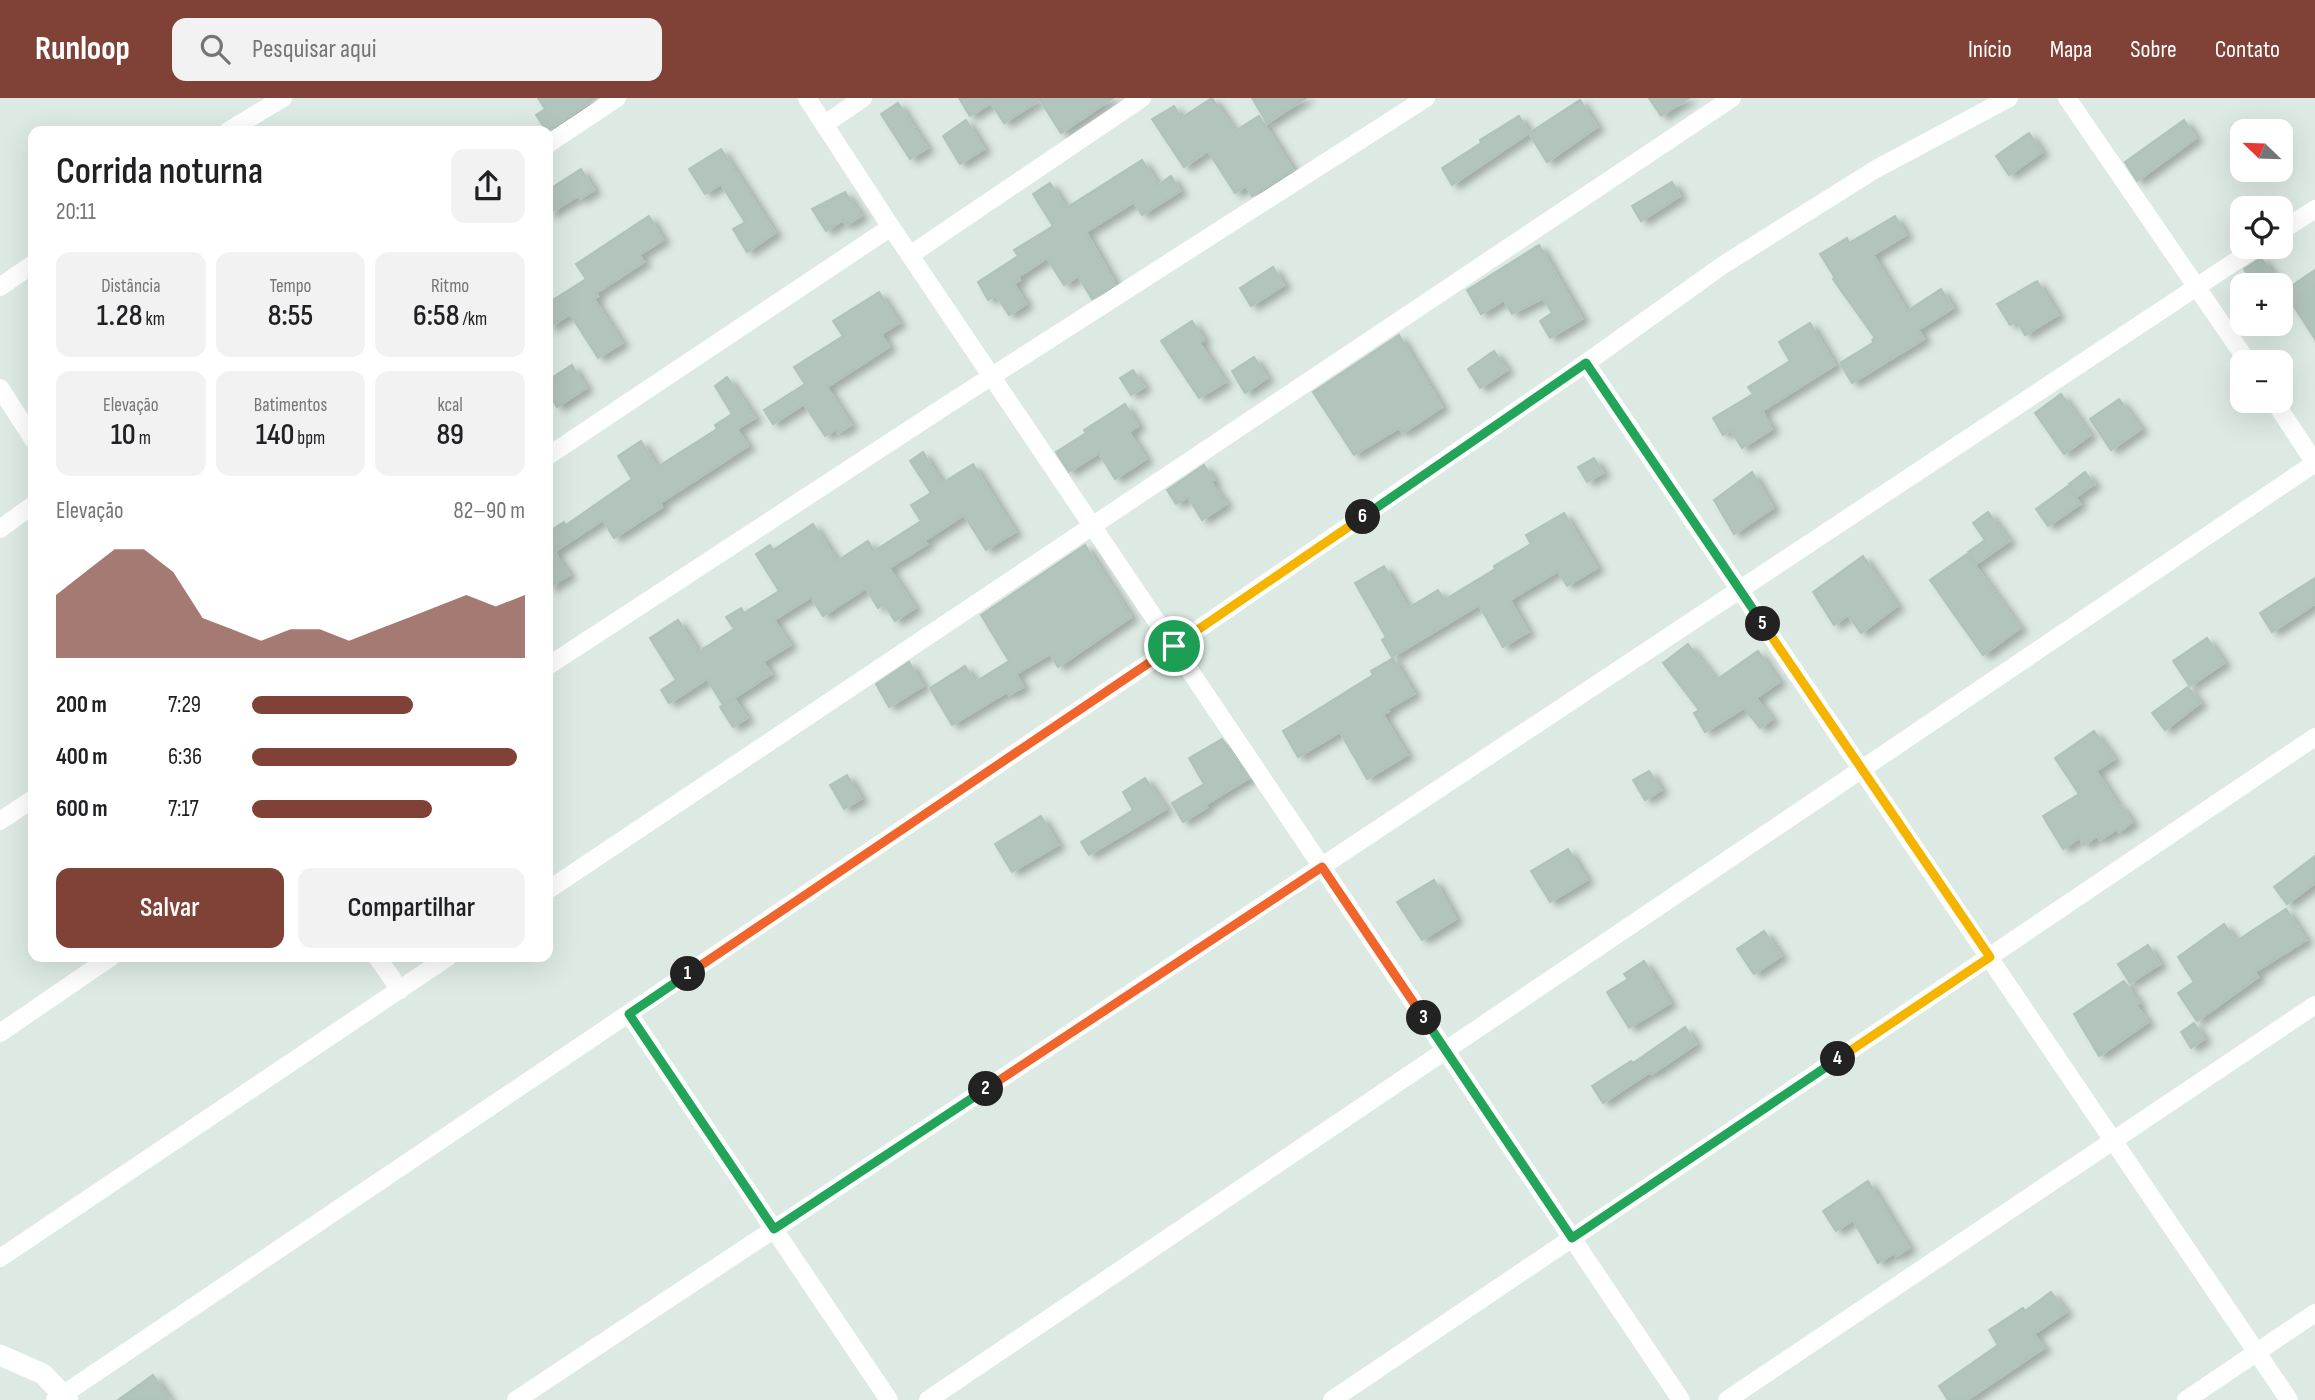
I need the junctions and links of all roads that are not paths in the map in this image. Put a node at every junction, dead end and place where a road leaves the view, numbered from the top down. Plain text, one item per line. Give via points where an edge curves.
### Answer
1 (283, 98) edge
2 (617, 98) edge
3 (807, 98) edge
4 (863, 98) edge
5 (1142, 98) edge
6 (1426, 98) edge
7 (1732, 98) edge
8 (2009, 98) edge
9 (2067, 98) edge
10 (825, 124) junction
11 (236, 126) edge
12 (553, 141) edge
13 (2315, 209) edge
14 (2293, 223) edge
15 (891, 227) junction
16 (910, 255) junction
17 (2239, 259) edge
18 (28, 267) edge
19 (2197, 286) junction
20 (0, 287) edge
21 (2240, 350) edge
22 (1586, 363) junction
23 (992, 376) junction
24 (0, 388) edge
25 (2282, 413) edge
26 (28, 431) edge
27 (553, 453) edge
28 (2315, 463) edge
29 (28, 509) edge
30 (1092, 525) junction
31 (0, 529) edge
32 (1740, 590) junction
33 (1174, 646) junction
34 (553, 663) edge
35 (2315, 737) edge
36 (1862, 769) junction
37 (28, 802) edge
38 (0, 821) edge
39 (1322, 867) junction
40 (553, 887) edge
41 (1990, 957) junction
42 (104, 962) edge
43 (380, 962) edge
44 (441, 962) edge
45 (400, 990) junction
46 (2315, 1005) edge
47 (629, 1014) junction
48 (0, 1033) edge
49 (1446, 1050) junction
50 (2114, 1140) junction
51 (774, 1229) junction
52 (1572, 1238) junction
53 (0, 1258) edge
54 (2315, 1313) edge
55 (2257, 1352) junction
56 (0, 1355) edge
57 (62, 1398) edge
58 (516, 1400) edge
59 (889, 1400) edge
60 (928, 1400) edge
61 (1332, 1400) edge
62 (1681, 1400) edge
63 (1727, 1400) edge
64 (2186, 1400) edge
65 (2290, 1400) edge

1 - 11 street
2 - 12 street
3 - 10 street
4 - 10 street
5 - 16 street
6 - 23 street
7 - 30 street
8 - 22 street via 1876,169 1723,265
9 - 19 street
10 - 15 street
13 - 14 street
15 - 16 street
15 - 27 street
16 - 23 street
17 - 19 street
18 - 20 street
19 - 21 street
19 - 32 street
22 - 32 street
22 - 33 street
23 - 30 street
23 - 34 street
24 - 26 street
25 - 28 street
28 - 36 street
29 - 31 street
30 - 33 street
30 - 40 street
32 - 36 street
32 - 39 street
33 - 39 street
33 - 47 street
35 - 41 street
36 - 41 street
36 - 49 street
37 - 38 street
39 - 49 street
39 - 51 street
41 - 50 street
41 - 52 street
42 - 48 street
43 - 45 street
44 - 45 street
45 - 53 street
46 - 50 street
47 - 51 street
47 - 57 street
49 - 52 street
49 - 60 street
50 - 55 street
50 - 63 street
51 - 58 street
51 - 59 street
52 - 61 street
52 - 62 street
54 - 55 street
55 - 64 street
55 - 65 street
56 - 57 street via 43,1374

